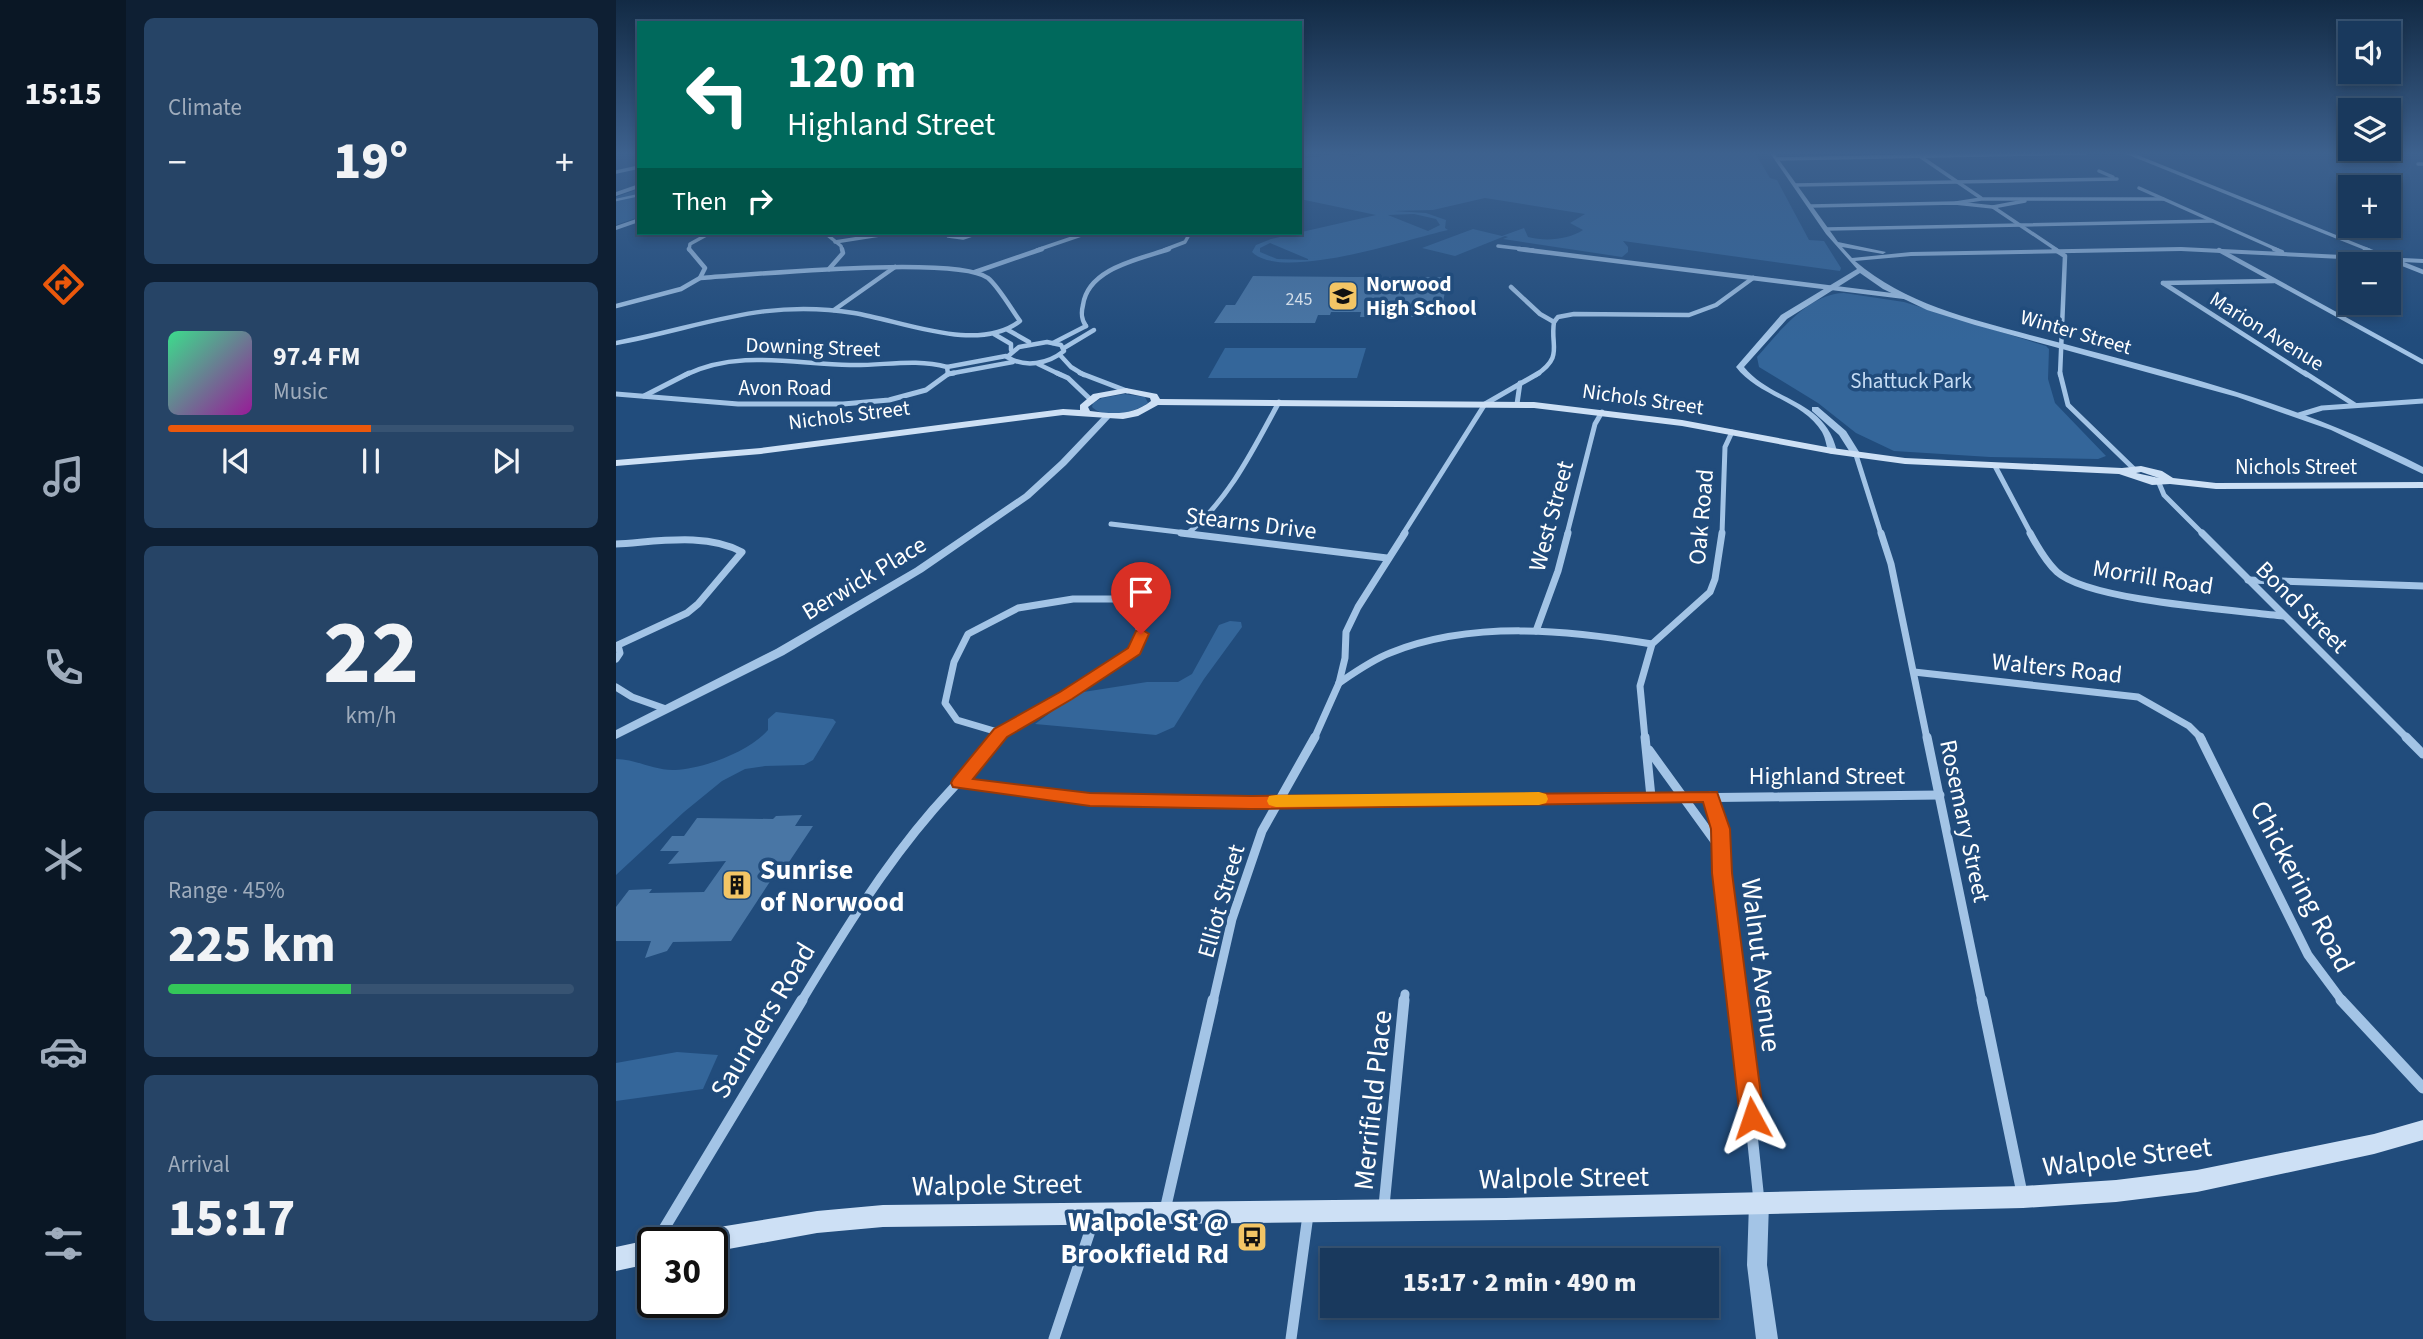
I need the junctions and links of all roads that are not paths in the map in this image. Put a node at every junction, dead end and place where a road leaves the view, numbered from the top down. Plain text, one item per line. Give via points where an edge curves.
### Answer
1 (1818, 215) edge
2 (2006, 215) edge
3 (2201, 215) edge
4 (2285, 215) edge
5 (2212, 220) junction
6 (637, 221) edge
7 (2021, 225) junction
8 (616, 228) edge
9 (1827, 229) junction
10 (706, 235) edge
11 (827, 235) edge
12 (880, 235) edge
13 (952, 235) edge
14 (972, 235) edge
15 (1081, 235) edge
16 (1189, 235) edge
17 (835, 242) junction
18 (1837, 244) junction
19 (1498, 246) dead end
20 (2218, 250) junction
21 (2060, 251) junction
22 (2282, 252) junction
23 (2377, 252) edge
24 (1911, 254) junction
25 (2338, 255) edge
26 (2401, 259) edge
27 (1850, 260) junction
28 (2423, 261) edge
29 (2401, 262) edge
30 (895, 267) junction
31 (828, 270) junction
32 (1860, 270) junction
33 (974, 272) junction
34 (2423, 272) edge
35 (700, 278) junction
36 (1753, 278) junction
37 (2274, 281) junction
38 (1511, 287) dead end
39 (1831, 288) junction
40 (1906, 297) junction
41 (616, 306) edge
42 (833, 311) junction
43 (1554, 322) junction
44 (1086, 326) junction
45 (1008, 330) junction
46 (994, 334) junction
47 (616, 343) edge
48 (1034, 343) junction
49 (1053, 343) junction
50 (2061, 345) junction
51 (1064, 348) junction
52 (1011, 350) junction
53 (1060, 355) junction
54 (1006, 356) junction
55 (1014, 362) junction
56 (2423, 362) edge
57 (1031, 363) junction
58 (947, 370) junction
59 (1520, 383) junction
60 (1774, 388) junction
61 (1128, 391) junction
62 (616, 394) edge
63 (643, 397) junction
64 (2423, 401) edge
65 (1156, 402) junction
66 (1279, 402) junction
67 (1087, 404) junction
68 (1485, 404) junction
69 (1517, 404) junction
70 (2355, 405) junction
71 (1602, 412) junction
72 (2298, 415) junction
73 (1107, 417) junction
74 (1732, 432) junction
75 (813, 442) junction
76 (1832, 451) junction
77 (1856, 455) junction
78 (616, 458) edge
79 (616, 464) edge
80 (1995, 466) junction
81 (2128, 470) junction
82 (2423, 471) edge
83 (2164, 482) junction
84 (2423, 485) edge
85 (1111, 524) dead end
86 (1186, 535) junction
87 (616, 544) edge
88 (1387, 558) junction
89 (2247, 580) junction
90 (2423, 586) edge
91 (2283, 616) junction
92 (1536, 631) junction
93 (617, 645) edge
94 (1652, 645) junction
95 (616, 659) edge
96 (1914, 672) junction
97 (1339, 684) junction
98 (616, 687) edge
99 (666, 709) junction
100 (2189, 726) joint
101 (1000, 733) junction
102 (616, 735) edge
103 (1647, 746) junction
104 (2423, 754) edge
105 (960, 783) junction
106 (1940, 795) junction
107 (1684, 796) junction
108 (1710, 796) junction
109 (1651, 797) junction
110 (1280, 801) junction
111 (1720, 849) junction
112 (1405, 994) dead end
113 (2423, 1088) edge
114 (2423, 1130) edge
115 (2023, 1197) junction
116 (1759, 1203) junction
117 (1383, 1210) junction
118 (1096, 1211) junction
119 (1165, 1211) junction
120 (1308, 1211) junction
121 (666, 1227) edge
122 (728, 1237) edge
123 (637, 1254) edge
124 (617, 1261) edge
125 (1055, 1339) edge
126 (1290, 1339) edge
127 (1766, 1339) edge

1 - 9 street, Winter Street
2 - 7 street
3 - 5 street
4 - 23 street
5 - 7 street
5 - 22 street
6 - 8 street
7 - 9 street
7 - 21 street
9 - 18 street, Winter Street
10 - 35 street via 690,244 705,268
11 - 17 street
12 - 17 street
13 - 14 street
15 - 33 street
16 - 44 street via 1185,242 1112,271 1094,283 1083,301
17 - 31 street via 844,253
18 - 24 street
18 - 27 street, Winter Street
19 - 36 street
20 - 21 street
20 - 22 street
20 - 37 street
21 - 24 street
21 - 50 street via 2065,258
22 - 25 street
24 - 27 street
26 - 28 street
27 - 32 street, Winter Street
29 - 34 street
30 - 31 street
30 - 33 street
30 - 42 street
31 - 35 street
32 - 39 street
32 - 40 street, Winter Street
33 - 45 street via 988,278 1018,317 1019,323
35 - 41 street via 681,289
36 - 39 street
36 - 43 street via 1716,305 1689,315 1589,314
37 - 56 street
37 - 70 street, Marion Avenue via 2163,283
38 - 43 street
39 - 40 street
39 - 60 street via 1778,321 1745,359 1753,372
40 - 50 street, Winter Street
42 - 46 street via 946,333
42 - 47 street via 743,313
43 - 59 street via 1552,359
44 - 49 street
44 - 51 street via 1094,330
45 - 46 street
45 - 48 street
46 - 52 street via 1011,344
48 - 49 street
48 - 52 street
49 - 51 street
50 - 72 street, Winter Street
50 - 81 street via 2060,381 2068,404
51 - 53 street
52 - 54 street
53 - 57 street
53 - 61 street via 1079,372
54 - 55 street
54 - 58 street, Downing Street
55 - 57 street, Downing Street
55 - 58 street, Downing Street
57 - 67 street via 1062,373 1080,387
58 - 63 street, Downing Street via 925,363 736,360 697,369
58 - 63 street, Avon Road via 936,384 912,393 835,404
59 - 68 street
59 - 69 street
60 - 76 street via 1821,424 1831,439
60 - 77 street via 1831,422
61 - 65 main road via 1149,394
61 - 67 main road via 1110,393
62 - 63 street, Avon Road
64 - 70 street
65 - 66 main road, Nichols Street
65 - 73 main road via 1142,412
66 - 68 main road, Nichols Street
66 - 86 street via 1201,526
67 - 73 main road
67 - 75 main road, Nichols Street via 1063,412
68 - 69 main road, Nichols Street
68 - 88 street, Elliot Street
69 - 71 main road, Nichols Street
70 - 72 street
71 - 74 main road, Nichols Street
71 - 92 street, West Street via 1595,424 1558,571
72 - 82 street, Winter Street
73 - 99 street, Berwick Place via 1045,481 987,525 835,622
74 - 76 main road, Nichols Street
74 - 94 street, Oak Road via 1726,447 1722,541 1715,579 1710,592
75 - 78 main road, Nichols Street
75 - 79 main road, Nichols Street
76 - 77 main road, Nichols Street
77 - 80 main road, Nichols Street
77 - 96 street, Rosemary Street via 1891,564
80 - 81 main road, Nichols Street
80 - 91 street, Morrill Road via 2059,574 2073,582 2132,597
81 - 83 main road, Nichols Street via 2143,480
83 - 84 main road, Nichols Street
83 - 89 street, Bond Street via 2164,495
85 - 86 street, Stearns Drive
86 - 88 street, Stearns Drive
87 - 93 street via 708,542 737,547 741,552 687,613
88 - 97 street, Elliot Street via 1346,632
89 - 90 street
89 - 91 street, Bond Street
91 - 104 street, Bond Street
92 - 94 street
92 - 97 street via 1456,637 1395,651
93 - 95 street via 620,653
94 - 103 street, Oak Road via 1640,686
96 - 100 street, Walters Road via 2121,694 2155,705
96 - 106 street, Rosemary Street
97 - 110 street, Elliot Street
98 - 99 street
99 - 102 street, Berwick Place
100 - 113 street, Chickering Road via 2201,738 2308,955 2338,997
101 - 101 street, Saunders Road via 1135,651 1141,634 1134,614 1114,599 1073,599 1018,608 968,634 954,662 945,703 957,720
101 - 105 street, Saunders Road
103 - 107 street, Oak Road
103 - 109 street, Oak Road
105 - 110 street, Highland Street via 1090,800
105 - 121 street, Saunders Road via 933,810 853,916
106 - 108 street, Highland Street
106 - 115 street, Rosemary Street
107 - 108 street, Highland Street
107 - 109 street, Highland Street
107 - 111 street, Walnut Avenue
108 - 111 street, Walnut Avenue via 1720,829
109 - 110 street, Highland Street
110 - 119 street, Elliot Street via 1262,831 1232,919
111 - 116 street, Walnut Avenue
112 - 117 street, Merrifield Place
114 - 115 main road, Walpole Street via 2197,1181
115 - 116 main road, Walpole Street
116 - 117 main road, Walpole Street
116 - 127 street, Walnut Avenue via 1757,1265
117 - 120 main road, Walpole Street
118 - 119 main road, Walpole Street
118 - 122 main road, Walpole Street via 883,1216
118 - 125 street
119 - 120 main road, Walpole Street
120 - 126 street
123 - 124 main road

